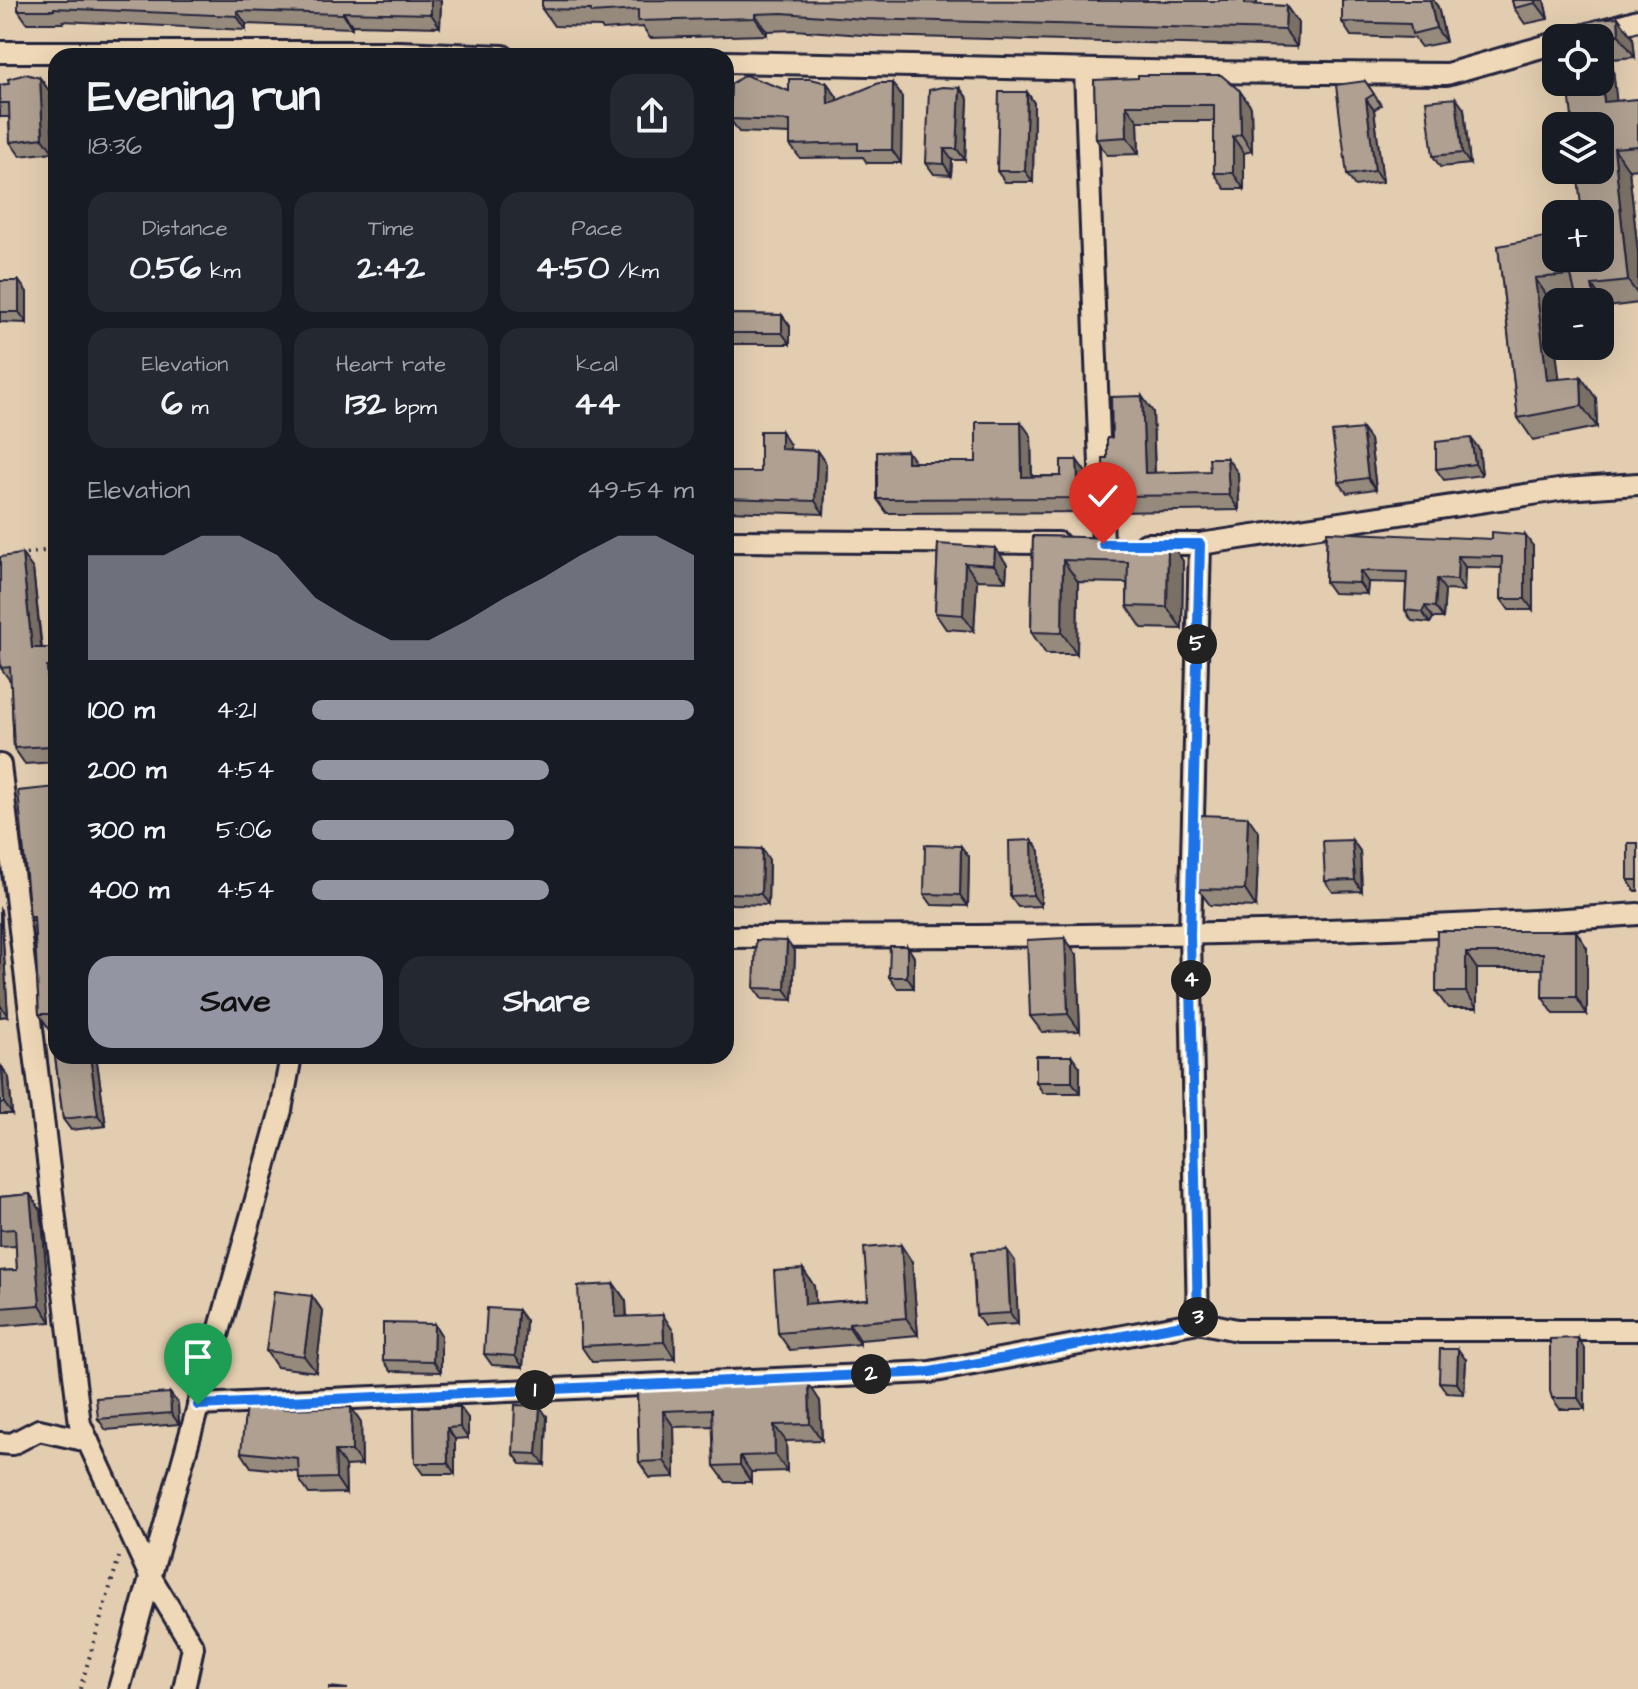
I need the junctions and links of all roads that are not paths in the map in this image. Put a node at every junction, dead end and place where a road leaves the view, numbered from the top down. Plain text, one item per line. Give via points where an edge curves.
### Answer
1 (1638, 20) edge
2 (1614, 27) edge
3 (1542, 47) edge
4 (0, 52) edge
5 (48, 52) edge
6 (734, 62) edge
7 (1085, 70) junction
8 (1638, 484) edge
9 (734, 541) edge
10 (1102, 544) junction
11 (1200, 544) junction
12 (0, 765) edge
13 (1638, 914) edge
14 (1190, 935) junction
15 (734, 937) edge
16 (290, 1064) edge
17 (1198, 1322) junction
18 (1638, 1330) edge
19 (198, 1405) junction
20 (88, 1441) junction
21 (0, 1443) edge
22 (150, 1576) junction
23 (119, 1689) edge
24 (184, 1689) edge

1 - 2 street
3 - 7 street via 1447,74
4 - 5 street
6 - 7 street
7 - 10 street
8 - 11 street via 1565,489
9 - 10 street
10 - 11 street
11 - 14 street
12 - 20 street via 78,1409
13 - 14 street
14 - 15 street
14 - 17 street
16 - 19 street
17 - 18 street via 1237,1330
17 - 19 street via 930,1372
19 - 22 street
20 - 21 street via 39,1430 12,1444
20 - 22 street
22 - 23 street
22 - 24 street via 193,1647

